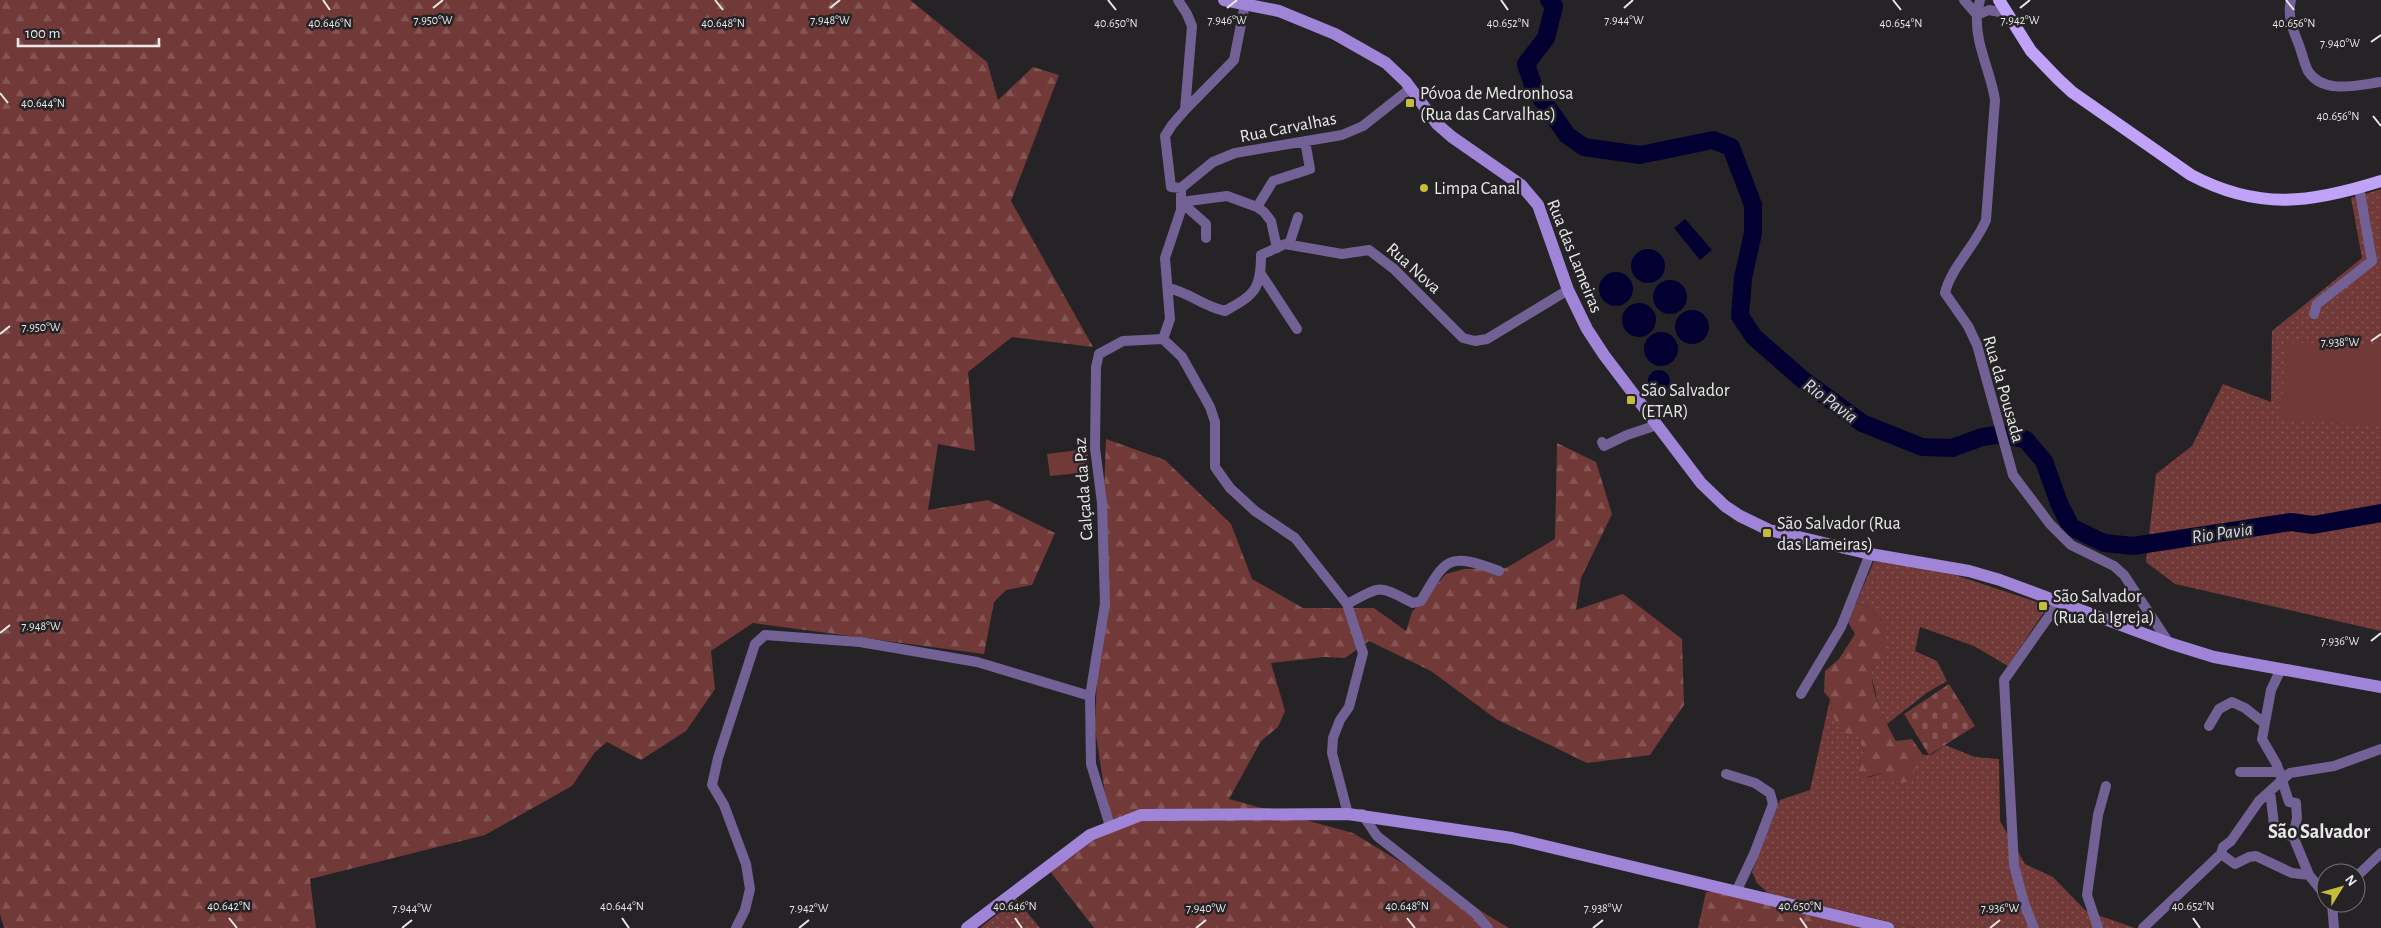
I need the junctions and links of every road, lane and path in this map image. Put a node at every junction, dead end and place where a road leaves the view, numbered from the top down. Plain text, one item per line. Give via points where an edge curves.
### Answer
1 (1178, 0) edge
2 (1224, 0) edge
3 (1964, 0) edge
4 (1989, 0) edge
5 (1999, 0) edge
6 (2291, 0) edge
7 (1244, 4) junction
8 (1978, 7) edge
9 (2005, 12) junction
10 (2381, 82) edge
11 (1411, 88) junction
12 (1185, 110) junction
13 (1305, 141) junction
14 (2381, 180) edge
15 (2359, 187) junction
16 (1181, 188) junction
17 (1181, 202) junction
18 (1256, 207) junction
19 (1298, 217) dead end
20 (1206, 238) dead end
21 (1289, 245) junction
22 (1278, 248) junction
23 (1261, 274) junction
24 (1168, 288) junction
25 (1568, 290) junction
26 (2314, 314) dead end
27 (1296, 329) dead end
28 (1163, 339) junction
29 (1657, 425) junction
30 (1602, 442) dead end
31 (1870, 554) junction
32 (1499, 571) dead end
33 (2059, 602) junction
34 (1348, 604) junction
35 (2149, 612) junction
36 (2145, 633) junction
37 (2169, 643) junction
38 (2281, 669) junction
39 (2381, 687) edge
40 (1801, 694) dead end
41 (1090, 696) junction
42 (2264, 723) junction
43 (2209, 726) dead end
44 (2381, 749) edge
45 (2240, 772) dead end
46 (1726, 774) dead end
47 (2281, 776) junction
48 (2106, 786) dead end
49 (2270, 791) junction
50 (1348, 814) junction
51 (1362, 814) junction
52 (1110, 826) junction
53 (2292, 836) junction
54 (2381, 853) edge
55 (2221, 854) junction
56 (2366, 867) edge
57 (2308, 875) junction
58 (2316, 884) edge
59 (1736, 892) junction
60 (2333, 913) edge
61 (736, 928) edge
62 (967, 928) edge
63 (1488, 928) edge
64 (1888, 928) edge
65 (2034, 928) edge
66 (2098, 928) edge
67 (2143, 928) edge
68 (2334, 928) edge

1 - 12 street via 1192,26
2 - 7 street, Rua das Lameiras
3 - 8 street
4 - 8 street
5 - 9 main road
6 - 10 street via 2291,25 2308,71 2317,80 2338,87
7 - 11 street, Rua das Lameiras via 1279,11 1336,34 1386,63
7 - 12 street via 1234,60
8 - 9 street
8 - 35 street, Rua da Pousada via 1979,39 1995,100 1988,210 1980,237 1947,283 1945,294 1977,345 2013,475 2050,524 2072,545 2114,566 2124,575
9 - 15 main road via 2043,66 2072,92 2211,186 2268,200 2300,199
11 - 13 street, Rua Carvalhas via 1362,126 1342,135
11 - 25 street, Rua das Lameiras via 1437,124 1452,138 1521,185 1538,205
12 - 16 street via 1165,136 1171,187
13 - 16 street, Rua Carvalhas via 1235,153 1213,162
13 - 18 street via 1310,169 1273,181
14 - 15 main road
15 - 26 street via 2372,261 2317,304
16 - 17 street
17 - 18 street via 1227,196
17 - 20 street via 1206,224
17 - 24 street via 1166,258
18 - 22 street via 1271,221
19 - 21 street
21 - 22 street, Rua Nova
21 - 25 street, Rua Nova via 1342,254 1369,250 1394,269 1463,338 1475,341 1487,339
22 - 23 street, Rua Nova via 1261,256
23 - 24 street, Rua Nova via 1256,290 1249,297 1224,311
23 - 27 street
24 - 28 street via 1170,319
25 - 29 street, Rua das Lameiras via 1587,329
28 - 34 street via 1182,357 1210,406 1215,422 1215,467 1230,488 1255,511 1295,538
28 - 41 street, Calçada da Paz via 1123,341 1100,354 1096,367 1095,448 1102,503 1105,604
29 - 30 street via 1604,446
29 - 31 street, Rua das Lameiras via 1701,482 1724,506 1740,516 1769,530
31 - 33 street, Rua das Lameiras via 1969,571
31 - 40 street via 1841,627
32 - 34 street via 1455,560 1440,568 1420,601 1413,603 1384,589 1375,589
33 - 36 street, Rua das Lameiras
33 - 65 street via 2004,680 2014,865
34 - 50 street via 1363,653 1349,707 1333,738 1332,753
35 - 36 street
35 - 37 street, Rua da Pousada
36 - 37 street, Rua das Lameiras
37 - 38 street, Rua das Lameiras via 2214,657
38 - 39 street, Rua das Lameiras
38 - 42 street via 2271,690
41 - 52 street, Calçada da Paz via 1091,764
41 - 61 street via 977,662 860,642 765,635 755,644 712,785 724,805 746,864 750,889
42 - 43 street via 2232,702 2219,709
42 - 47 street via 2262,739
44 - 47 street via 2334,766
45 - 47 street
46 - 59 street via 1755,783 1770,793 1773,804
47 - 49 street
47 - 53 street via 2290,802 2296,804
48 - 66 street via 2098,815 2086,895
49 - 53 street via 2275,833
49 - 55 street via 2253,808
50 - 51 street
50 - 52 street via 1141,815
51 - 59 street via 1512,838
51 - 63 street via 1377,836 1475,913
52 - 62 street via 1090,835
53 - 57 street
54 - 56 street
55 - 57 street via 2235,864 2256,856 2292,873
55 - 67 street
57 - 58 street
59 - 64 street
60 - 68 street

